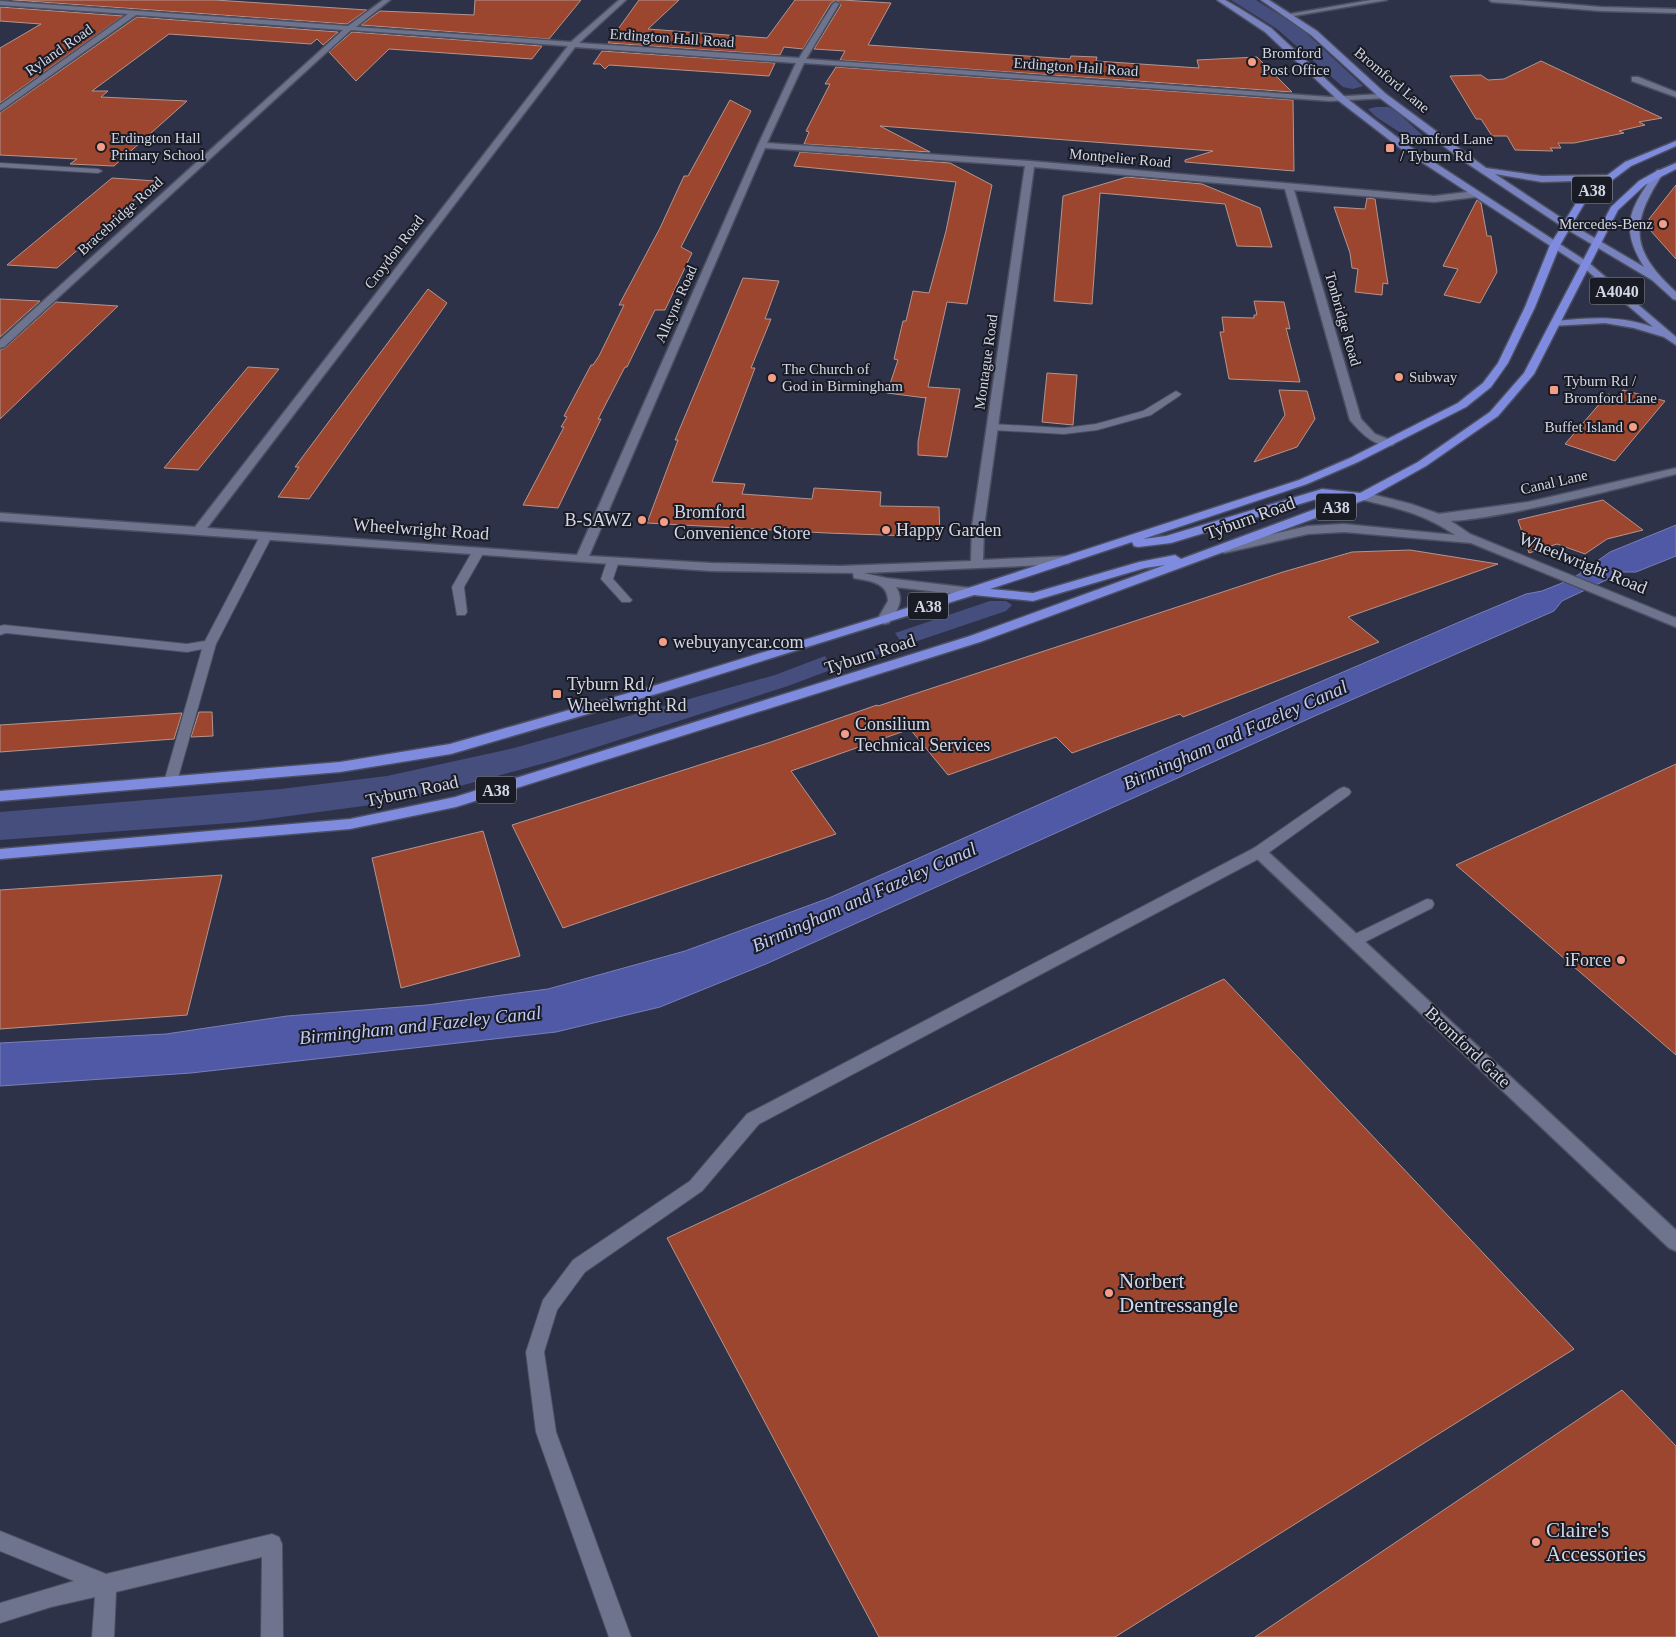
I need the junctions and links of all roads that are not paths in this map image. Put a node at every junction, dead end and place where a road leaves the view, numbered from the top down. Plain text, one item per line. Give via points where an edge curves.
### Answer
1 (387, 0) edge
2 (623, 0) edge
3 (1220, 0) edge
4 (1264, 0) edge
5 (1384, 0) edge
6 (1492, 0) edge
7 (0, 3) edge
8 (836, 4) dead end
9 (1676, 11) edge
10 (133, 14) junction
11 (1288, 15) junction
12 (348, 29) junction
13 (573, 44) junction
14 (801, 61) junction
15 (1635, 78) dead end
16 (1676, 95) edge
17 (1383, 96) junction
18 (1342, 99) junction
19 (0, 109) edge
20 (1676, 143) edge
21 (762, 145) junction
22 (1030, 164) junction
23 (0, 165) edge
24 (1676, 166) edge
25 (1481, 169) junction
26 (98, 171) dead end
27 (1660, 172) junction
28 (1608, 177) junction
29 (1289, 187) junction
30 (1476, 194) junction
31 (1566, 225) junction
32 (1597, 244) junction
33 (1555, 245) junction
34 (1586, 265) junction
35 (1655, 278) junction
36 (1676, 297) edge
37 (1555, 324) junction
38 (1673, 340) edge
39 (0, 345) edge
40 (1176, 394) dead end
41 (992, 427) junction
42 (1389, 443) junction
43 (1676, 470) edge
44 (1363, 496) junction
45 (0, 517) edge
46 (1438, 518) junction
47 (199, 532) junction
48 (266, 536) junction
49 (1474, 541) junction
50 (1107, 547) junction
51 (1216, 551) junction
52 (478, 552) junction
53 (581, 559) junction
54 (1068, 560) junction
55 (613, 561) junction
56 (977, 565) junction
57 (840, 570) junction
58 (886, 582) junction
59 (971, 592) junction
60 (626, 600) dead end
61 (461, 612) dead end
62 (884, 620) junction
63 (1676, 623) edge
64 (0, 631) edge
65 (210, 644) junction
66 (171, 782) junction
67 (1344, 792) dead end
68 (0, 796) edge
69 (1259, 852) junction
70 (0, 854) edge
71 (1427, 904) dead end
72 (1354, 941) junction
73 (1676, 1242) edge
74 (0, 1541) edge
75 (106, 1584) junction
76 (0, 1613) edge
77 (103, 1637) edge
78 (272, 1637) edge
79 (620, 1637) edge

1 - 12 street, Bracebridge Road
2 - 13 street, Croydon Road
3 - 18 main road, A4040 via 1268,30
4 - 11 main road, Bromford Lane / A4040
5 - 11 street
6 - 9 street
7 - 10 street, Erdington Hall Road
8 - 14 street, Alleyne Road
10 - 12 street, Erdington Hall Road
10 - 19 street, Ryland Road
11 - 17 main road, Bromford Lane / A4040 via 1314,33
12 - 13 street, Erdington Hall Road
12 - 39 street, Bracebridge Road
13 - 14 street, Erdington Hall Road
13 - 47 street, Croydon Road
14 - 18 street, Erdington Hall Road
14 - 21 street, Alleyne Road
15 - 16 street
17 - 18 street, Erdington Hall Road
17 - 25 main road, Bromford Lane / A4040
18 - 30 main road, A4040 via 1403,146
20 - 28 highway, Tyburn Road / A38 via 1628,164
21 - 22 street, Montpelier Road
21 - 53 street, Alleyne Road
22 - 29 street, Montpelier Road
22 - 41 street, Montague Road
23 - 26 lane
24 - 27 highway, Tyburn Road / A38
25 - 28 main road via 1542,180
25 - 31 main road, Bromford Lane / A4040
27 - 32 highway, Tyburn Road / A38 via 1633,189 1614,209
27 - 35 main road via 1643,196 1633,230 1636,243
28 - 31 highway, Tyburn Road / A38 via 1584,196
29 - 30 street, Montpelier Road via 1434,199
29 - 42 street, Tonbridge Road via 1356,420 1371,436
30 - 33 main road, A4040
31 - 32 main road, Bromford Lane / A4040
31 - 33 highway, Tyburn Road / A38
32 - 34 highway, Tyburn Road / A38
32 - 35 main road, Bromford Lane / A4040
33 - 34 main road, A4040
33 - 42 highway, Tyburn Road / A38 via 1503,363 1487,385 1462,405
34 - 37 highway, Tyburn Road / A38
34 - 38 main road, A4040
35 - 36 main road, Bromford Lane / A4040
37 - 38 main road via 1605,320 1623,322
37 - 44 highway, Tyburn Road / A38 via 1529,374 1494,414 1422,464
40 - 41 lane via 1147,413 1097,427 1064,431
41 - 56 street, Montague Road via 978,527
42 - 50 highway, Tyburn Road / A38 via 1303,482
43 - 46 street, Canal Lane via 1507,510
44 - 46 street, Wheelwright Road via 1407,506
44 - 50 highway via 1322,493 1167,540
44 - 51 highway, Tyburn Road / A38
45 - 47 street, Wheelwright Road
46 - 49 street, Wheelwright Road
47 - 48 street, Wheelwright Road
48 - 52 street, Wheelwright Road
48 - 65 lane
49 - 51 street, Wheelwright Road via 1344,528 1308,530
49 - 63 street, Wheelwright Road
50 - 54 highway, Tyburn Road / A38
51 - 59 highway via 1143,564 1033,597
51 - 70 highway, Tyburn Road / A38 via 966,642 456,802 350,824
52 - 53 street, Wheelwright Road
52 - 61 lane via 458,588
53 - 55 street, Wheelwright Road
54 - 56 street, Wheelwright Road
54 - 59 highway, Tyburn Road / A38
55 - 57 street, Wheelwright Road
55 - 60 lane via 607,578
56 - 57 street, Wheelwright Road
57 - 58 street, Wheelwright Road
58 - 59 street, Wheelwright Road
58 - 62 street via 895,592 895,605
59 - 62 highway, Tyburn Road / A38
62 - 66 highway, Tyburn Road / A38 via 451,749 340,767
64 - 65 lane via 188,648
65 - 66 lane
66 - 68 highway, Tyburn Road / A38
67 - 69 lane
69 - 72 street, Bromford Gate
69 - 79 lane via 754,1120 696,1186 579,1266 550,1306 535,1352 546,1432
71 - 72 lane
72 - 73 street, Bromford Gate
74 - 75 lane
75 - 76 lane
75 - 77 lane
75 - 78 lane via 272,1544

